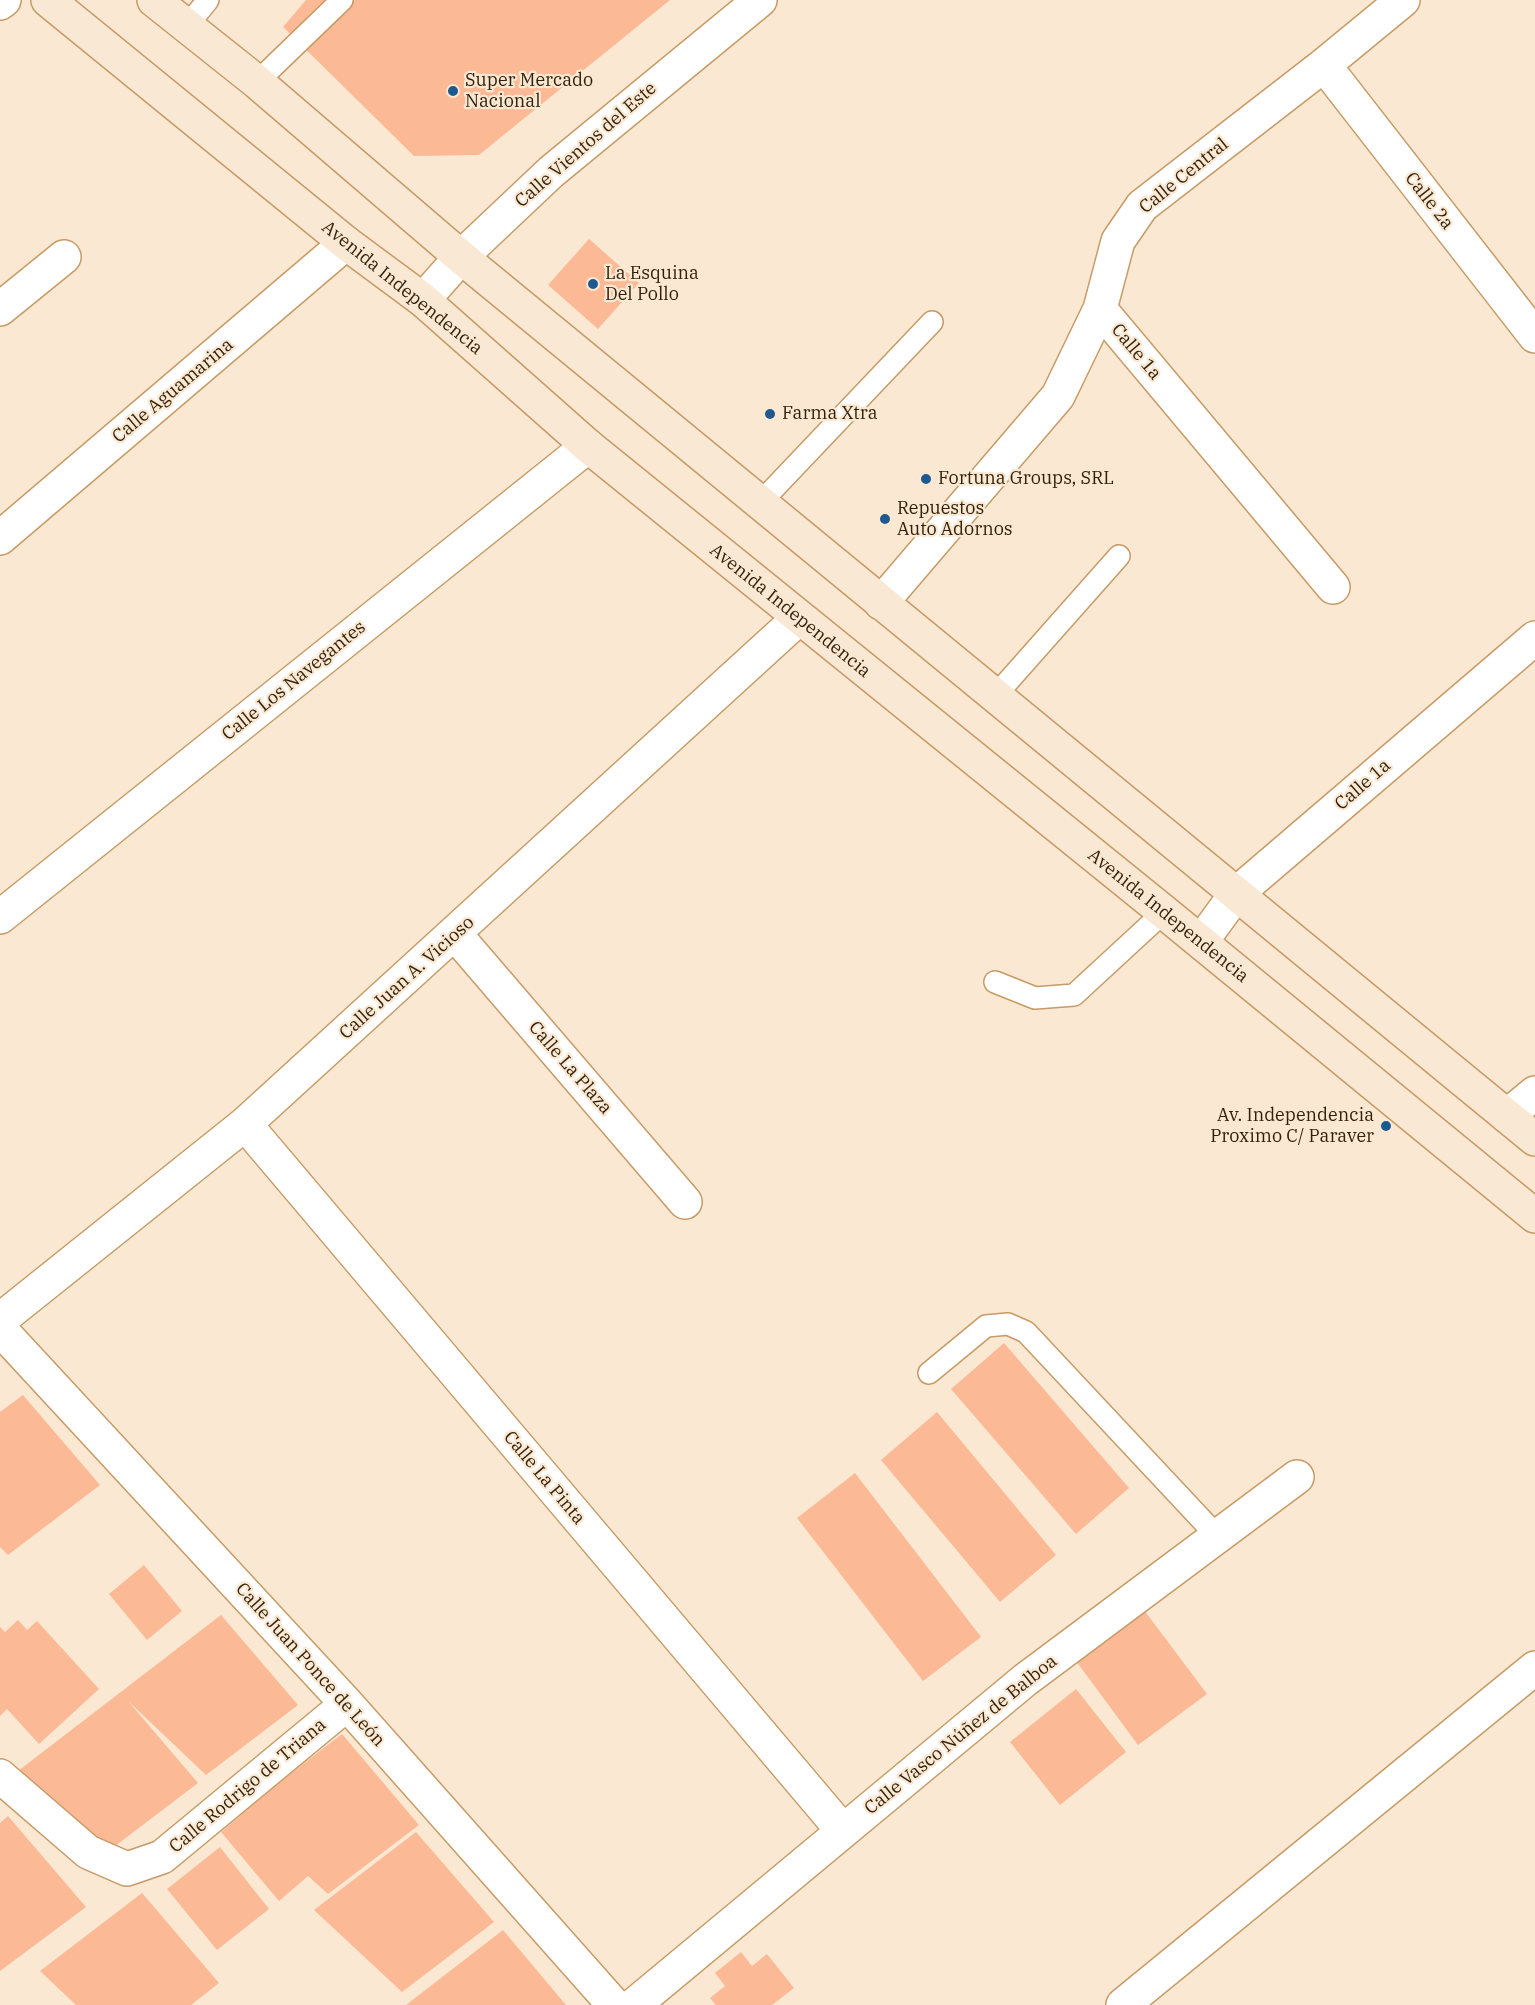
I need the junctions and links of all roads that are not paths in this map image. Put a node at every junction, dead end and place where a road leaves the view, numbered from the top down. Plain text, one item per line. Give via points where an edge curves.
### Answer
1 (3, 0) edge
2 (48, 0) edge
3 (154, 0) edge
4 (208, 0) edge
5 (342, 0) edge
6 (760, 0) edge
7 (1403, 0) edge
8 (0, 3) edge
9 (186, 27) junction
10 (1324, 65) junction
11 (257, 82) junction
12 (346, 243) junction
13 (64, 256) dead end
14 (461, 257) junction
15 (423, 300) junction
16 (0, 309) edge
17 (1100, 309) junction
18 (932, 322) dead end
19 (1535, 336) edge
20 (588, 446) junction
21 (760, 503) junction
22 (0, 538) edge
23 (1119, 556) dead end
24 (1333, 587) dead end
25 (881, 603) junction
26 (799, 618) junction
27 (1535, 638) edge
28 (995, 696) junction
29 (1236, 894) junction
30 (1164, 912) junction
31 (0, 916) edge
32 (455, 934) junction
33 (1201, 942) junction
34 (994, 982) dead end
35 (1535, 1093) edge
36 (1507, 1116) junction
37 (245, 1124) junction
38 (1535, 1139) edge
39 (685, 1202) dead end
40 (1535, 1216) edge
41 (0, 1320) edge
42 (0, 1329) edge
43 (929, 1373) dead end
44 (1298, 1477) dead end
45 (1217, 1536) junction
46 (1535, 1668) edge
47 (347, 1704) junction
48 (0, 1776) edge
49 (843, 1831) junction
50 (614, 2005) edge
51 (634, 2005) edge
52 (1123, 2005) edge

1 - 8 street
2 - 12 main road, Avenida Independencia
3 - 9 main road
4 - 9 lane
5 - 11 lane
6 - 14 street, Calle Vientos del Este via 550,172
7 - 10 street, Calle Central
9 - 11 main road
10 - 17 street, Calle Central via 1142,206 1118,241
10 - 19 street, Calle 2a
11 - 14 main road
12 - 15 main road, Avenida Independencia
12 - 22 street, Calle Aguamarina
13 - 16 street
14 - 15 street, Calle Vientos del Este
14 - 21 main road
15 - 20 main road, Avenida Independencia
17 - 24 street, Calle 1a
17 - 25 street, Calle Central via 1058,396
18 - 21 lane
20 - 26 main road, Avenida Independencia
20 - 31 street, Calle Los Navegantes
21 - 25 main road
23 - 28 lane
25 - 28 main road
26 - 30 main road, Avenida Independencia
26 - 32 street, Calle Juan A. Vicioso
27 - 29 street, Calle 1a
28 - 29 main road
29 - 33 street, Calle 1a
29 - 36 main road
30 - 33 main road, Avenida Independencia
30 - 34 lane via 1074,995 1035,998
32 - 37 street, Calle Juan A. Vicioso
32 - 39 street, Calle La Plaza
33 - 40 main road, Avenida Independencia
35 - 36 street
36 - 38 main road
37 - 41 street, Calle Juan A. Vicioso
37 - 49 street, Calle La Pinta
42 - 47 street, Calle Juan Ponce de León
43 - 45 lane via 986,1326 1008,1324 1026,1332
44 - 45 street, Calle Vasco Núñez de Balboa
45 - 49 street, Calle Vasco Núñez de Balboa via 1025,1680
46 - 52 street
47 - 48 street, Calle Rodrigo de Triana via 162,1857 127,1869 88,1852
47 - 50 street, Calle Juan Ponce de León
49 - 51 street, Calle Vasco Núñez de Balboa

